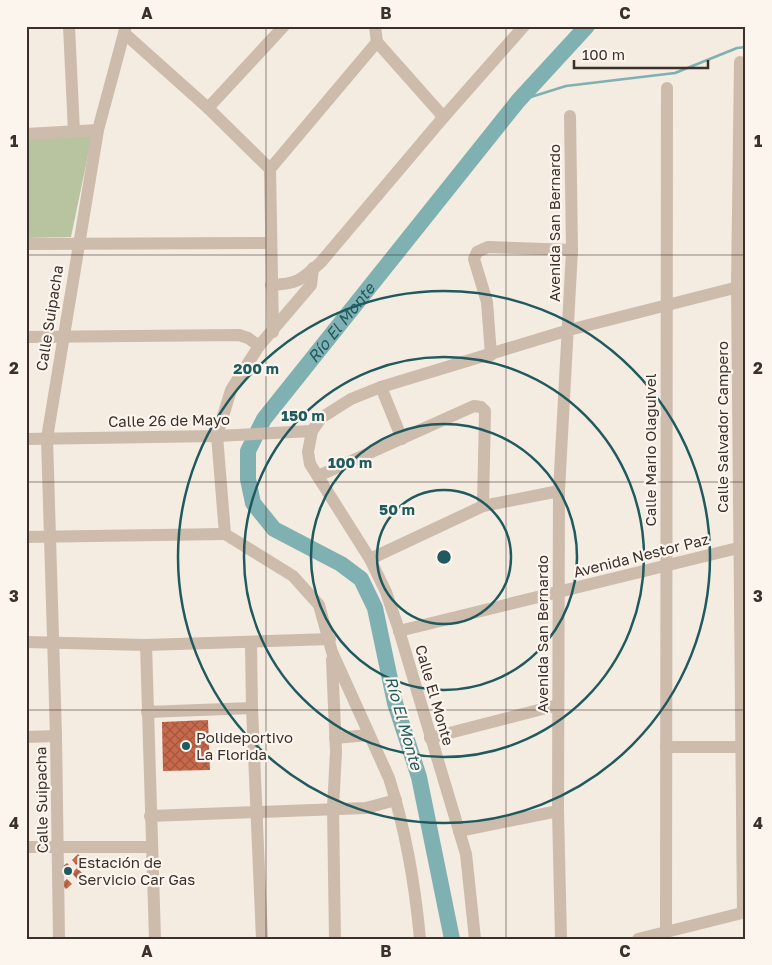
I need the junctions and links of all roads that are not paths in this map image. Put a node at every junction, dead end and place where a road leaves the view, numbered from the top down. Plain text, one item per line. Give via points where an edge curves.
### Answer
1 (69, 26) edge
2 (284, 26) edge
3 (524, 26) edge
4 (374, 27) edge
5 (125, 30) edge
6 (378, 42) junction
7 (740, 62) dead end
8 (667, 88) dead end
9 (208, 108) junction
10 (570, 116) dead end
11 (442, 118) junction
12 (98, 130) junction
13 (74, 132) junction
14 (26, 134) edge
15 (270, 169) junction
16 (78, 243) junction
17 (270, 243) junction
18 (26, 244) edge
19 (572, 250) junction
20 (313, 268) junction
21 (271, 285) junction
22 (742, 286) edge
23 (666, 305) junction
24 (569, 330) junction
25 (273, 332) junction
26 (63, 336) junction
27 (26, 337) edge
28 (260, 346) junction
29 (491, 355) junction
30 (381, 387) junction
31 (312, 431) junction
32 (217, 436) junction
33 (46, 438) junction
34 (26, 439) edge
35 (402, 440) junction
36 (318, 476) junction
37 (559, 491) junction
38 (483, 506) junction
39 (226, 534) junction
40 (48, 536) junction
41 (26, 537) edge
42 (742, 547) edge
43 (370, 559) junction
44 (665, 565) junction
45 (558, 593) junction
46 (399, 631) junction
47 (330, 639) junction
48 (52, 641) junction
49 (26, 642) edge
50 (251, 642) junction
51 (146, 645) junction
52 (332, 652) junction
53 (558, 705) junction
54 (252, 708) junction
55 (147, 712) junction
56 (369, 734) junction
57 (56, 736) junction
58 (26, 737) edge
59 (335, 738) junction
60 (430, 738) junction
61 (666, 747) junction
62 (741, 747) junction
63 (396, 800) junction
64 (333, 808) junction
65 (558, 811) junction
66 (257, 813) junction
67 (150, 816) junction
68 (459, 831) junction
69 (26, 847) edge
70 (57, 847) junction
71 (151, 847) junction
72 (744, 912) edge
73 (666, 932) junction
74 (59, 939) edge
75 (155, 939) edge
76 (262, 939) edge
77 (335, 939) edge
78 (420, 939) edge
79 (475, 939) edge
80 (561, 939) edge
81 (638, 939) edge

1 - 13 street
2 - 9 street
3 - 11 street
4 - 6 street
5 - 9 street
5 - 12 street
6 - 11 street
6 - 15 street
7 - 22 street, Calle Salvador Campero
8 - 23 street, Calle Mario Olaguivel
9 - 15 street
10 - 19 street, Avenida San Bernardo
11 - 20 street
12 - 13 street
12 - 16 street, Calle Suipacha
13 - 14 street
15 - 17 street
16 - 17 street
16 - 18 street
16 - 26 street, Calle Suipacha
17 - 21 street
19 - 24 street, Avenida San Bernardo
19 - 29 street via 488,247 477,252 474,259 487,302
20 - 21 street via 299,281
20 - 25 street via 311,285
21 - 25 street
22 - 23 street
22 - 42 street, Calle Salvador Campero
23 - 24 street
23 - 44 street, Calle Mario Olaguivel
24 - 29 street
24 - 37 street, Avenida San Bernardo
25 - 28 street
26 - 27 street
26 - 28 street via 239,335
26 - 33 street, Calle Suipacha
28 - 32 street via 231,390
29 - 30 street
30 - 31 street via 336,408 321,418
30 - 35 street
31 - 32 street, Calle 26 de Mayo
31 - 36 street via 308,452 310,464
32 - 33 street, Calle 26 de Mayo
32 - 39 street
33 - 34 street, Calle 26 de Mayo
33 - 40 street, Calle Suipacha
35 - 36 street
35 - 38 street via 474,406 481,407 484,411
36 - 43 street, Calle El Monte
37 - 38 street
37 - 45 street, Avenida San Bernardo
38 - 43 street
39 - 40 street
39 - 47 street via 293,576 308,590 319,605
40 - 41 street
40 - 48 street, Calle Suipacha
42 - 44 street, Avenida Nestor Paz
42 - 62 street, Calle Salvador Campero
43 - 46 street, Calle El Monte via 386,592
44 - 45 street, Avenida Nestor Paz
44 - 61 street, Calle Mario Olaguivel
45 - 46 street, Avenida Nestor Paz
45 - 53 street, Avenida San Bernardo
46 - 60 street, Calle El Monte
47 - 50 street
47 - 52 street
48 - 49 street
48 - 51 street
48 - 57 street, Calle Suipacha
50 - 51 street
50 - 54 street
51 - 55 street
52 - 56 street
52 - 59 street
53 - 60 street
53 - 65 street, Avenida San Bernardo
54 - 55 street
54 - 66 street
55 - 67 street
56 - 59 street
56 - 63 street
57 - 58 street
57 - 70 street, Calle Suipacha
59 - 64 street
60 - 68 street, Calle El Monte
61 - 62 street
61 - 73 street, Calle Mario Olaguivel
62 - 72 street, Calle Salvador Campero
63 - 64 street via 366,808
63 - 78 street via 412,869
64 - 66 street
64 - 77 street
65 - 68 street
65 - 80 street, Avenida San Bernardo
66 - 67 street
66 - 76 street
67 - 71 street
68 - 79 street, Calle El Monte via 466,854
69 - 70 street
70 - 71 street
70 - 74 street, Calle Suipacha
71 - 75 street
72 - 73 street
73 - 81 street

